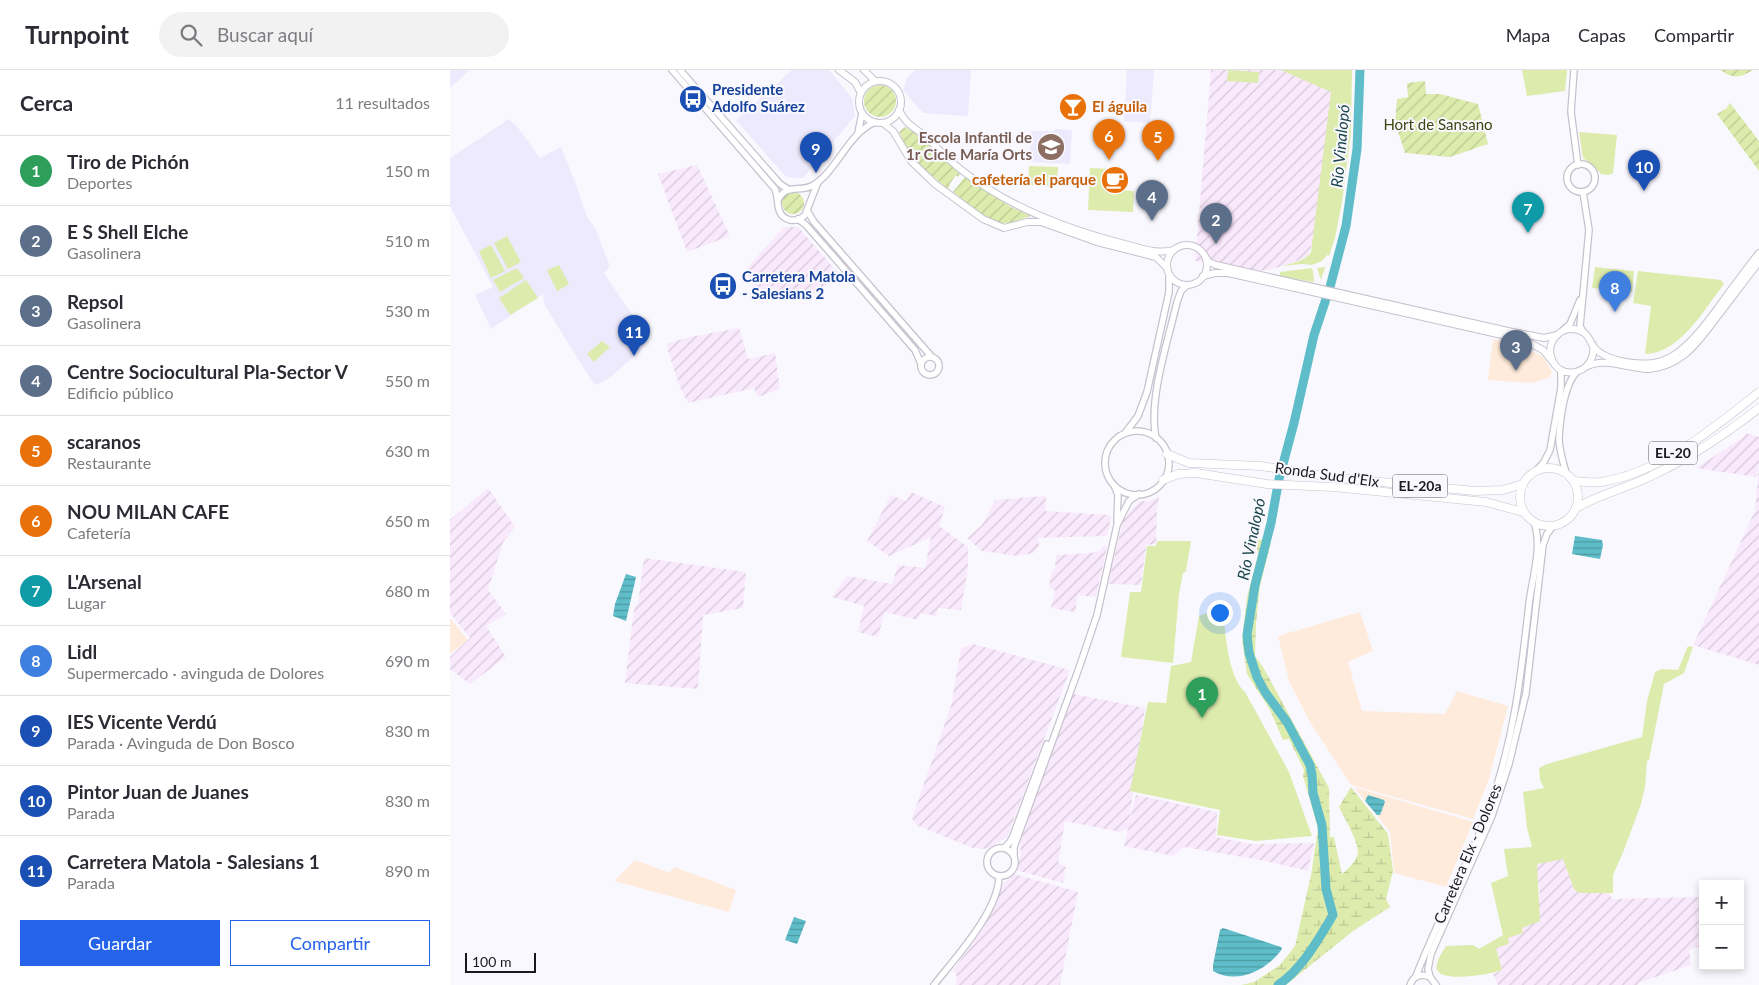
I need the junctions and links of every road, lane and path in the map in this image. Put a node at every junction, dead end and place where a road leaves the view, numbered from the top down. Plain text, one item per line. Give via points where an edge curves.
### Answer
1 (672, 70) edge
2 (680, 70) edge
3 (839, 70) edge
4 (864, 70) edge
5 (1574, 70) edge
6 (875, 81) junction
7 (861, 93) junction
8 (899, 110) junction
9 (862, 113) junction
10 (875, 122) junction
11 (883, 123) junction
12 (858, 133) junction
13 (1578, 164) junction
14 (818, 182) junction
15 (788, 189) junction
16 (798, 189) junction
17 (1583, 192) junction
18 (778, 202) junction
19 (809, 203) junction
20 (808, 212) junction
21 (798, 219) junction
22 (1174, 250) junction
23 (1759, 253) edge
24 (1206, 258) junction
25 (1759, 262) edge
26 (1168, 271) junction
27 (1204, 276) junction
28 (1187, 285) junction
29 (1311, 289) junction
30 (1582, 293) junction
31 (1347, 297) junction
32 (1583, 332) junction
33 (1559, 334) junction
34 (1593, 345) junction
35 (932, 356) junction
36 (1553, 362) junction
37 (921, 364) junction
38 (1587, 366) junction
39 (1561, 370) junction
40 (1577, 372) junction
41 (1759, 392) edge
42 (1759, 408) edge
43 (1125, 433) junction
44 (1156, 438) junction
45 (1168, 454) junction
46 (1537, 470) junction
47 (1566, 473) junction
48 (1163, 480) junction
49 (1574, 481) junction
50 (1114, 484) junction
51 (1523, 484) junction
52 (1139, 494) junction
53 (1576, 508) junction
54 (1524, 512) junction
55 (1534, 522) junction
56 (1117, 525) junction
57 (1553, 526) junction
58 (1088, 640) junction
59 (1004, 848) junction
60 (1014, 855) junction
61 (999, 876) junction
62 (1416, 976) junction
63 (1430, 977) junction
64 (934, 985) edge
65 (1410, 985) edge
66 (1436, 985) edge

1 - 18 main road via 775,189
2 - 15 main road via 780,184
3 - 7 main road via 855,82
4 - 6 main road
5 - 13 main road via 1571,112
6 - 7 main road
6 - 8 main road via 887,83 897,91
7 - 9 main road
8 - 11 main road
8 - 22 main road via 910,126 959,168 1008,202 1035,215 1108,239 1164,252
9 - 10 main road
9 - 12 main road
10 - 11 main road
10 - 12 main road
11 - 26 main road via 893,131 910,161 935,184 967,209 995,225 1004,228 1041,222 1097,242 1156,257
12 - 14 main road
13 - 17 main road via 1589,167 1594,177 1592,186
13 - 17 main road via 1569,170 1567,182 1574,190
14 - 16 main road
14 - 19 main road
15 - 16 main road
15 - 18 main road
16 - 19 main road via 806,194
17 - 30 main road via 1589,230
18 - 21 main road via 782,215 789,220
19 - 20 main road
20 - 21 main road
20 - 35 main road
21 - 37 main road via 912,347
22 - 24 main road via 1184,245 1194,246
22 - 26 main road via 1168,258
23 - 34 main road via 1702,329 1673,356 1652,363 1626,361 1601,354
24 - 27 main road
24 - 29 main road via 1216,265
25 - 38 main road via 1706,331 1676,361 1650,369 1599,362
26 - 28 main road via 1177,282
26 - 43 main road via 1170,292 1146,392 1138,416
27 - 28 main road
27 - 29 main road via 1228,273
28 - 44 main road via 1177,302 1156,393 1153,419
29 - 31 main road
30 - 32 main road via 1580,326
30 - 33 main road via 1570,324
31 - 33 main road via 1536,337
31 - 36 main road via 1524,340 1543,350
32 - 33 main road via 1572,329
32 - 34 main road
33 - 36 main road via 1551,345
34 - 38 main road via 1593,357
35 - 37 main road via 926,357
35 - 37 main road via 939,364 935,373 929,375 924,372
36 - 39 main road
38 - 40 main road
39 - 40 main road
39 - 46 main road via 1550,450
40 - 47 main road via 1567,390 1560,438
41 - 49 highway, EL-20 via 1681,449 1647,467 1599,482
42 - 53 highway, EL-20 via 1678,464
43 - 44 main road via 1141,431
43 - 50 main road via 1114,440 1106,456 1106,470
44 - 45 main road
45 - 48 main road
45 - 51 highway, Ronda Sud d'Elx / EL-20a via 1190,464 1275,468 1474,491 1503,490
46 - 47 highway via 1555,468
46 - 51 highway
47 - 49 highway
48 - 52 main road, EL-20a via 1153,490
48 - 54 highway, Ronda Sud d'Elx / EL-20a via 1187,473 1267,484 1486,502
49 - 53 highway via 1578,490
50 - 52 main road via 1125,492
50 - 56 main road via 1118,495
51 - 54 highway via 1520,502
52 - 56 main road via 1129,501
53 - 57 highway, EL-20 via 1567,520
54 - 55 highway
55 - 57 highway
55 - 62 main road, Carretera Elx - Dolores via 1538,538 1521,681 1508,745 1489,810
56 - 58 main road via 1097,615
57 - 63 main road, Carretera Elx - Dolores via 1546,534 1543,546 1526,693 1509,764 1492,816 1431,954
58 - 59 main road via 1013,836
58 - 60 main road via 1014,847
59 - 60 main road
59 - 61 main road via 991,852 987,861 989,870
60 - 61 main road via 1012,871
61 - 64 main road via 999,884 984,918
62 - 63 main road
62 - 65 main road, Carretera Elx - Dolores
63 - 66 main road

